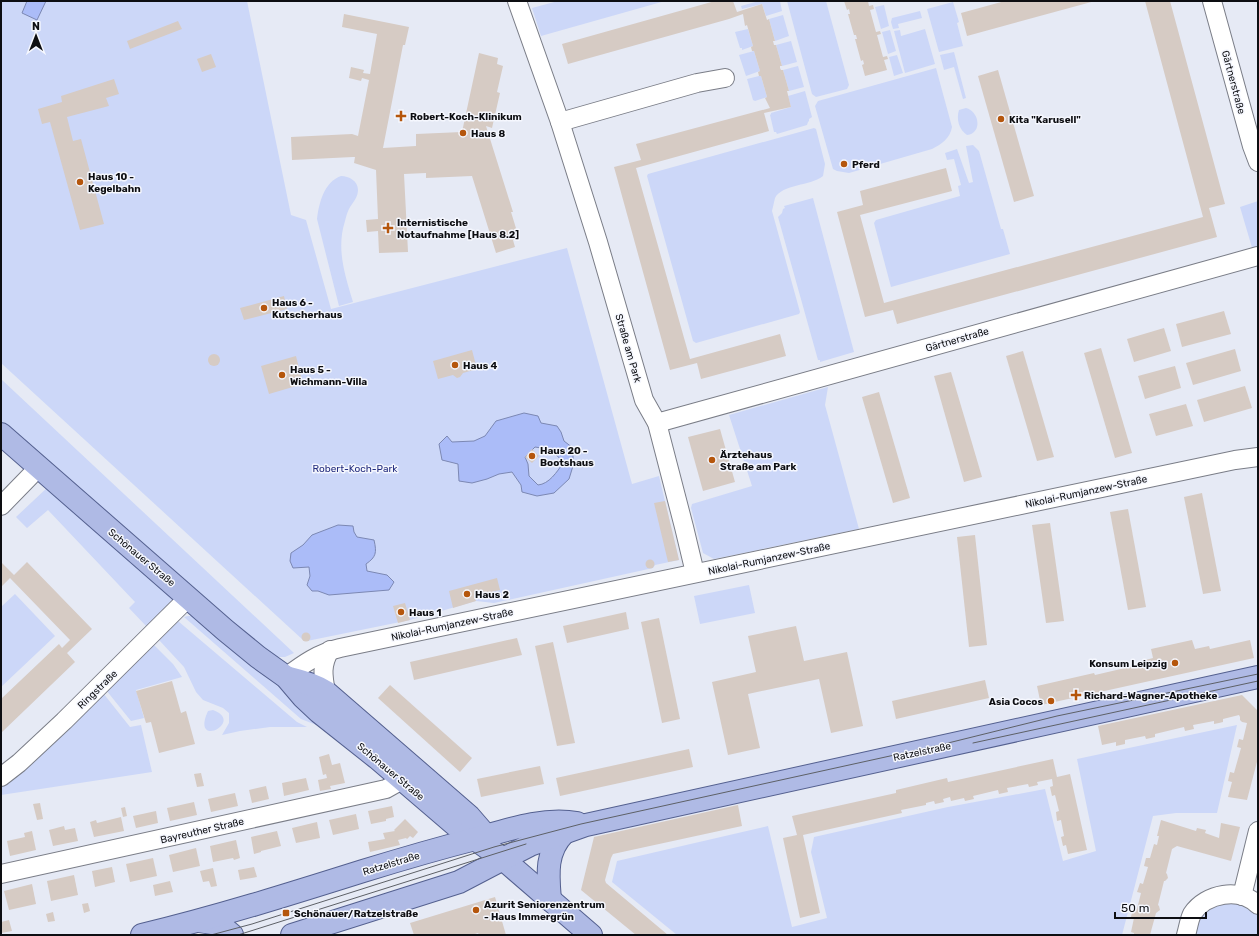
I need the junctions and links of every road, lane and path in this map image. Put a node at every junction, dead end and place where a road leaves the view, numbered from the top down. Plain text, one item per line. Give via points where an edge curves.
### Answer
1 (517, 1) edge
2 (1212, 1) edge
3 (724, 78) dead end
4 (560, 122) junction
5 (1258, 162) edge
6 (1258, 256) edge
7 (657, 423) junction
8 (1, 434) edge
9 (1258, 457) edge
10 (39, 467) junction
11 (1, 506) edge
12 (695, 573) junction
13 (189, 597) junction
14 (330, 650) junction
15 (286, 677) junction
16 (1257, 681) edge
17 (326, 692) junction
18 (1, 777) edge
19 (402, 780) junction
20 (430, 805) junction
21 (586, 825) junction
22 (1258, 831) edge
23 (564, 834) junction
24 (480, 837) junction
25 (426, 852) junction
26 (503, 859) junction
27 (1, 874) edge
28 (1242, 896) junction
29 (550, 900) junction
30 (1258, 905) edge
31 (199, 921) junction
32 (142, 935) edge
33 (232, 935) edge
34 (292, 935) edge
35 (591, 935) edge
36 (1186, 935) edge

1 - 4 street, Straße am Park
2 - 5 street, Gärtnerstraße
3 - 4 street via 697,83
4 - 7 street, Straße am Park via 644,400
6 - 7 street, Gärtnerstraße
7 - 12 street, Straße am Park
8 - 10 main road, Schönauer Straße
9 - 12 street, Nikolai-Rumjanzew-Straße
10 - 11 street
10 - 13 main road, Schönauer Straße
12 - 14 street, Nikolai-Rumjanzew-Straße
13 - 15 main road, Schönauer Straße
13 - 18 street, Ringstraße via 64,721
14 - 15 street, Nikolai-Rumjanzew-Straße via 308,661
14 - 17 street via 322,673
15 - 17 main road, Schönauer Straße via 309,683
15 - 19 main road, Schönauer Straße via 314,708
16 - 21 main road, Ratzelstraße
17 - 24 main road, Schönauer Straße via 469,816
19 - 20 main road, Schönauer Straße
19 - 27 street, Bayreuther Straße via 386,789
20 - 24 main road, Schönauer Straße via 454,824
20 - 25 main road via 435,829
21 - 23 main road, Ratzelstraße
21 - 24 main road, Ratzelstraße via 554,822 529,825
22 - 28 street
23 - 26 main road, Ratzelstraße via 530,845
23 - 29 main road via 553,848 549,863
24 - 25 main road, Ratzelstraße
24 - 26 main road, Schönauer Straße
25 - 31 main road, Ratzelstraße
26 - 29 main road, Schönauer Straße
26 - 34 main road, Ratzelstraße via 459,882
28 - 30 street
28 - 36 street via 1216,896 1202,903 1192,915
29 - 35 main road, Schönauer Straße
31 - 32 main road, Ratzelstraße
31 - 33 main road, Ratzelstraße via 219,924

